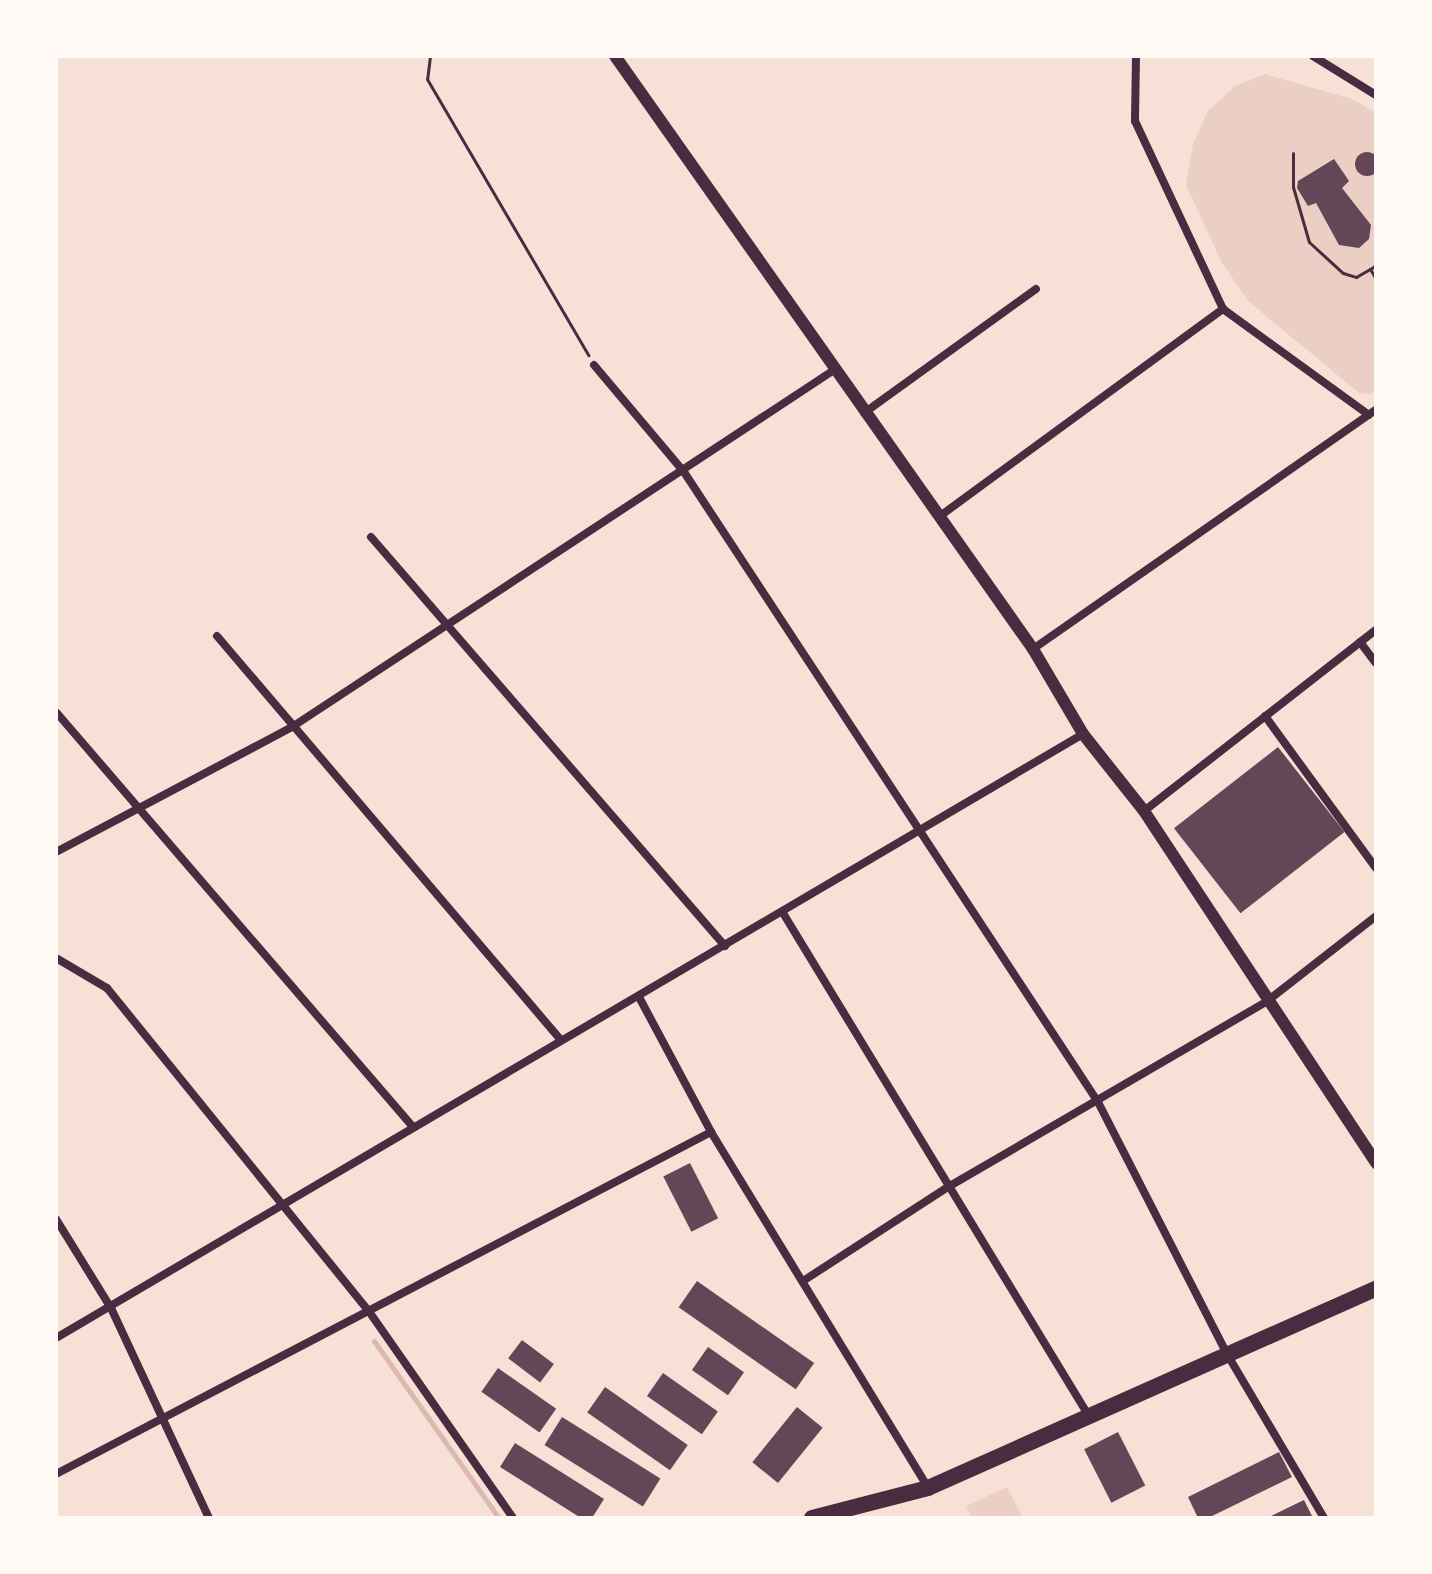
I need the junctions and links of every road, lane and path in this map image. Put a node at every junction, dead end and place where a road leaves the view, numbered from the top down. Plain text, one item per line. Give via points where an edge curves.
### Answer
1 (430, 56) edge
2 (615, 56) edge
3 (1136, 56) edge
4 (1313, 56) edge
5 (1376, 95) edge
6 (1293, 153) dead end
7 (1376, 265) edge
8 (1370, 269) junction
9 (1376, 279) edge
10 (1036, 289) dead end
11 (1223, 309) junction
12 (594, 365) joint
13 (834, 370) junction
14 (1372, 412) edge
15 (864, 413) junction
16 (684, 472) junction
17 (940, 516) junction
18 (371, 537) dead end
19 (447, 629) junction
20 (1376, 630) edge
21 (217, 636) dead end
22 (1360, 642) junction
23 (1033, 649) junction
24 (1376, 663) edge
25 (56, 712) edge
26 (1265, 716) junction
27 (292, 727) junction
28 (1083, 734) junction
29 (137, 806) junction
30 (1144, 811) junction
31 (919, 832) junction
32 (56, 852) edge
33 (1376, 868) edge
34 (783, 913) junction
35 (1376, 916) edge
36 (725, 946) junction
37 (56, 958) edge
38 (639, 997) junction
39 (1266, 1002) junction
40 (560, 1039) junction
41 (1098, 1102) junction
42 (413, 1127) junction
43 (711, 1132) junction
44 (1376, 1163) edge
45 (948, 1187) junction
46 (282, 1206) junction
47 (56, 1219) edge
48 (803, 1281) junction
49 (1376, 1289) edge
50 (111, 1308) junction
51 (368, 1310) junction
52 (56, 1338) edge
53 (1227, 1354) junction
54 (1090, 1418) junction
55 (162, 1419) junction
56 (56, 1474) edge
57 (928, 1488) junction
58 (869, 1513) edge
59 (209, 1518) edge
60 (513, 1518) edge
61 (812, 1518) edge
62 (1324, 1518) edge

1 - 12 path via 427,79
2 - 13 street
3 - 11 street via 1135,121
4 - 5 street
6 - 8 path via 1293,187 1309,242 1343,273 1356,277
7 - 8 path
8 - 9 path
10 - 15 street
11 - 14 street
11 - 17 street
12 - 16 street
13 - 15 street
13 - 16 street
14 - 23 street
15 - 17 street
16 - 19 street
16 - 31 street
17 - 23 street
18 - 19 street
19 - 27 street
19 - 36 street
20 - 22 street
21 - 27 street
22 - 24 street
22 - 26 street
23 - 28 street
25 - 29 street
26 - 30 street
26 - 33 street
27 - 29 street
27 - 40 street
28 - 30 street
28 - 31 street
29 - 32 street
29 - 42 street
30 - 39 street
31 - 34 street
31 - 41 street
34 - 36 street
34 - 45 street
35 - 39 street
36 - 38 street
37 - 46 street via 107,988
38 - 40 street
38 - 43 street
39 - 41 street
39 - 44 street
40 - 42 street
41 - 45 street
41 - 53 street
42 - 46 street
43 - 48 street
43 - 51 street
45 - 48 street
45 - 54 street
46 - 50 street
46 - 51 street
47 - 50 street
48 - 57 street
49 - 53 main road
50 - 52 street
50 - 55 street
51 - 55 street
51 - 60 street
53 - 54 main road
53 - 62 street
54 - 57 main road
55 - 56 street
55 - 59 street
57 - 58 main road
58 - 61 main road

